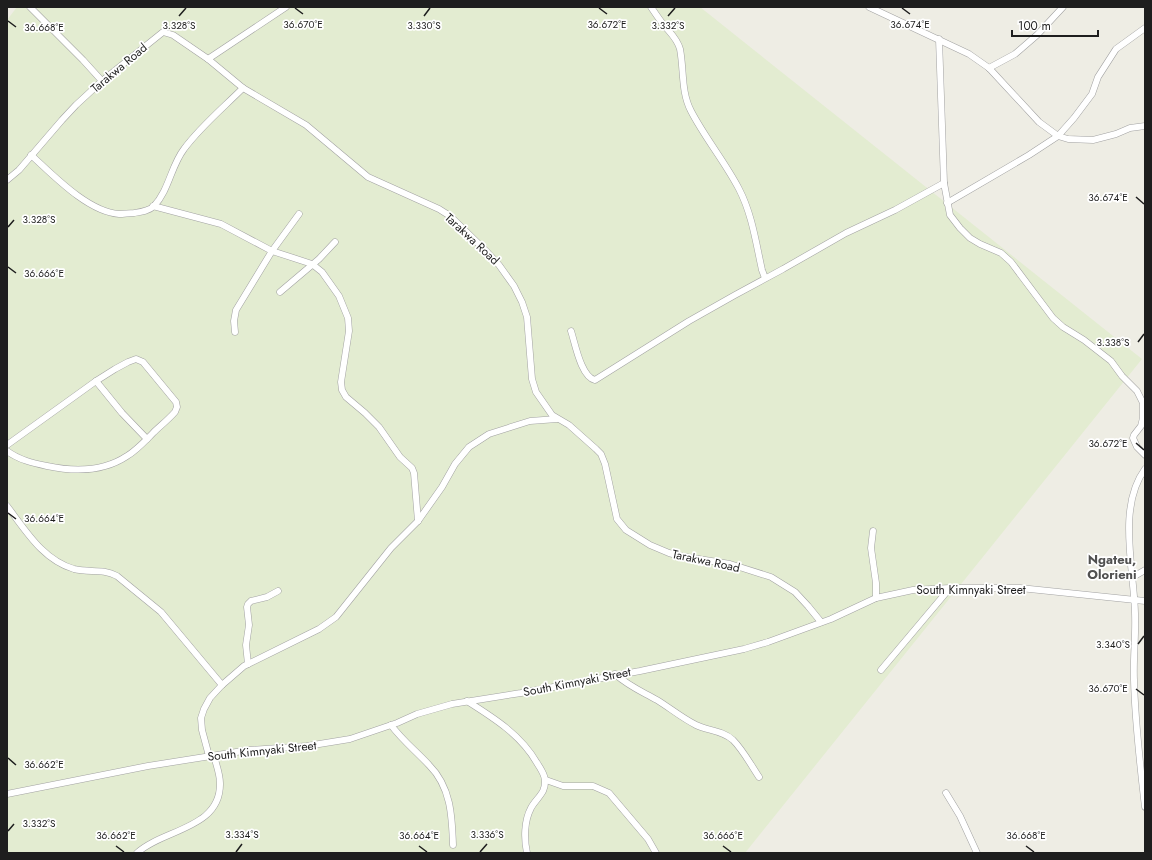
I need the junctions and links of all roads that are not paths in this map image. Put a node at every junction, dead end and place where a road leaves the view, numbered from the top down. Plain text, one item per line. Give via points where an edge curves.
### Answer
1 (30, 7) edge
2 (286, 7) edge
3 (651, 7) edge
4 (869, 7) edge
5 (1063, 7) edge
6 (1145, 28) edge
7 (939, 39) junction
8 (208, 59) junction
9 (989, 68) junction
10 (102, 81) junction
11 (243, 88) junction
12 (1145, 126) edge
13 (1058, 136) junction
14 (31, 155) junction
15 (7, 180) edge
16 (944, 183) junction
17 (947, 203) junction
18 (154, 206) junction
19 (299, 214) dead end
20 (335, 242) dead end
21 (272, 251) junction
22 (312, 264) junction
23 (766, 278) junction
24 (280, 292) dead end
25 (571, 331) dead end
26 (236, 332) dead end
27 (96, 381) junction
28 (557, 419) junction
29 (1143, 424) edge
30 (147, 439) junction
31 (7, 445) edge
32 (7, 451) edge
33 (1145, 455) edge
34 (1145, 468) edge
35 (7, 506) edge
36 (418, 521) junction
37 (873, 531) dead end
38 (1145, 570) edge
39 (1133, 577) junction
40 (950, 588) junction
41 (278, 592) dead end
42 (876, 598) junction
43 (1135, 600) junction
44 (1145, 601) edge
45 (821, 622) junction
46 (248, 664) junction
47 (881, 670) dead end
48 (615, 674) junction
49 (222, 685) junction
50 (467, 701) junction
51 (391, 725) junction
52 (211, 756) junction
53 (759, 777) dead end
54 (546, 780) junction
55 (946, 793) dead end
56 (7, 794) edge
57 (1145, 807) edge
58 (453, 845) dead end
59 (137, 853) edge
60 (526, 853) edge
61 (656, 853) edge
62 (977, 853) edge

1 - 10 street
2 - 8 street
3 - 23 street via 676,39 680,49 686,98 691,111 739,188
4 - 7 street
5 - 9 street via 1015,54
6 - 13 street via 1116,49 1098,77 1092,94
7 - 9 street via 969,54
7 - 16 street
8 - 10 street, Tarakwa Road via 173,34 163,32
8 - 11 street, Tarakwa Road
9 - 13 street via 1039,122
10 - 14 street, Tarakwa Road
11 - 18 street via 192,138 183,150
11 - 28 street, Tarakwa Road via 306,125 368,177 450,216 488,253 499,265 522,302 528,317 532,379 546,409
12 - 13 street via 1093,140
13 - 17 street
14 - 15 street, Tarakwa Road
14 - 18 street via 96,208 119,214 140,212
16 - 17 street
16 - 23 street via 846,233
17 - 29 street via 950,215 960,228 975,241 1007,258 1057,322 1114,364 1140,396 1144,411
18 - 21 street via 221,224
19 - 21 street
20 - 22 street
21 - 22 street
21 - 26 street via 236,310
22 - 24 street
22 - 36 street via 331,284 348,318 349,332 342,390 346,397 379,427 400,457 412,468
23 - 25 street via 699,315 595,380 589,377 582,365
27 - 30 street
27 - 30 street via 128,362 136,359 143,362 172,395 177,407 172,416
27 - 31 street
28 - 36 street via 530,422 489,434 469,447
28 - 45 street, Tarakwa Road via 569,425 601,454 617,519 626,530 669,553 730,564 771,577 795,592
29 - 33 street via 1133,438
30 - 32 street via 128,456 102,468 69,470 29,462
34 - 39 street via 1130,505 1129,542
35 - 49 street via 34,543 54,559 66,566 82,570 109,572 155,607
36 - 46 street via 391,548 329,623
37 - 42 street via 871,548
38 - 39 street
39 - 43 street
40 - 42 street, South Kimnyaki Street via 913,590
40 - 43 street, South Kimnyaki Street via 1020,588
40 - 47 street
41 - 46 street via 248,604
42 - 45 street, South Kimnyaki Street
43 - 44 street, South Kimnyaki Street
43 - 57 street via 1134,686 1137,744
45 - 48 street, South Kimnyaki Street via 744,649
46 - 49 street
48 - 50 street, South Kimnyaki Street
48 - 53 street via 626,684 656,699 698,726 726,734 739,747
49 - 52 street via 210,698 201,718 202,730
50 - 51 street, South Kimnyaki Street via 436,708
50 - 54 street via 519,739 530,750
51 - 52 street, South Kimnyaki Street via 332,742
51 - 58 street via 429,765 447,794 452,812
52 - 56 street, South Kimnyaki Street
52 - 59 street via 220,783 216,801 207,814 187,828 150,843
54 - 60 street via 543,790 530,809 526,828
54 - 61 street via 563,786 593,786 609,793 644,834
55 - 62 street

